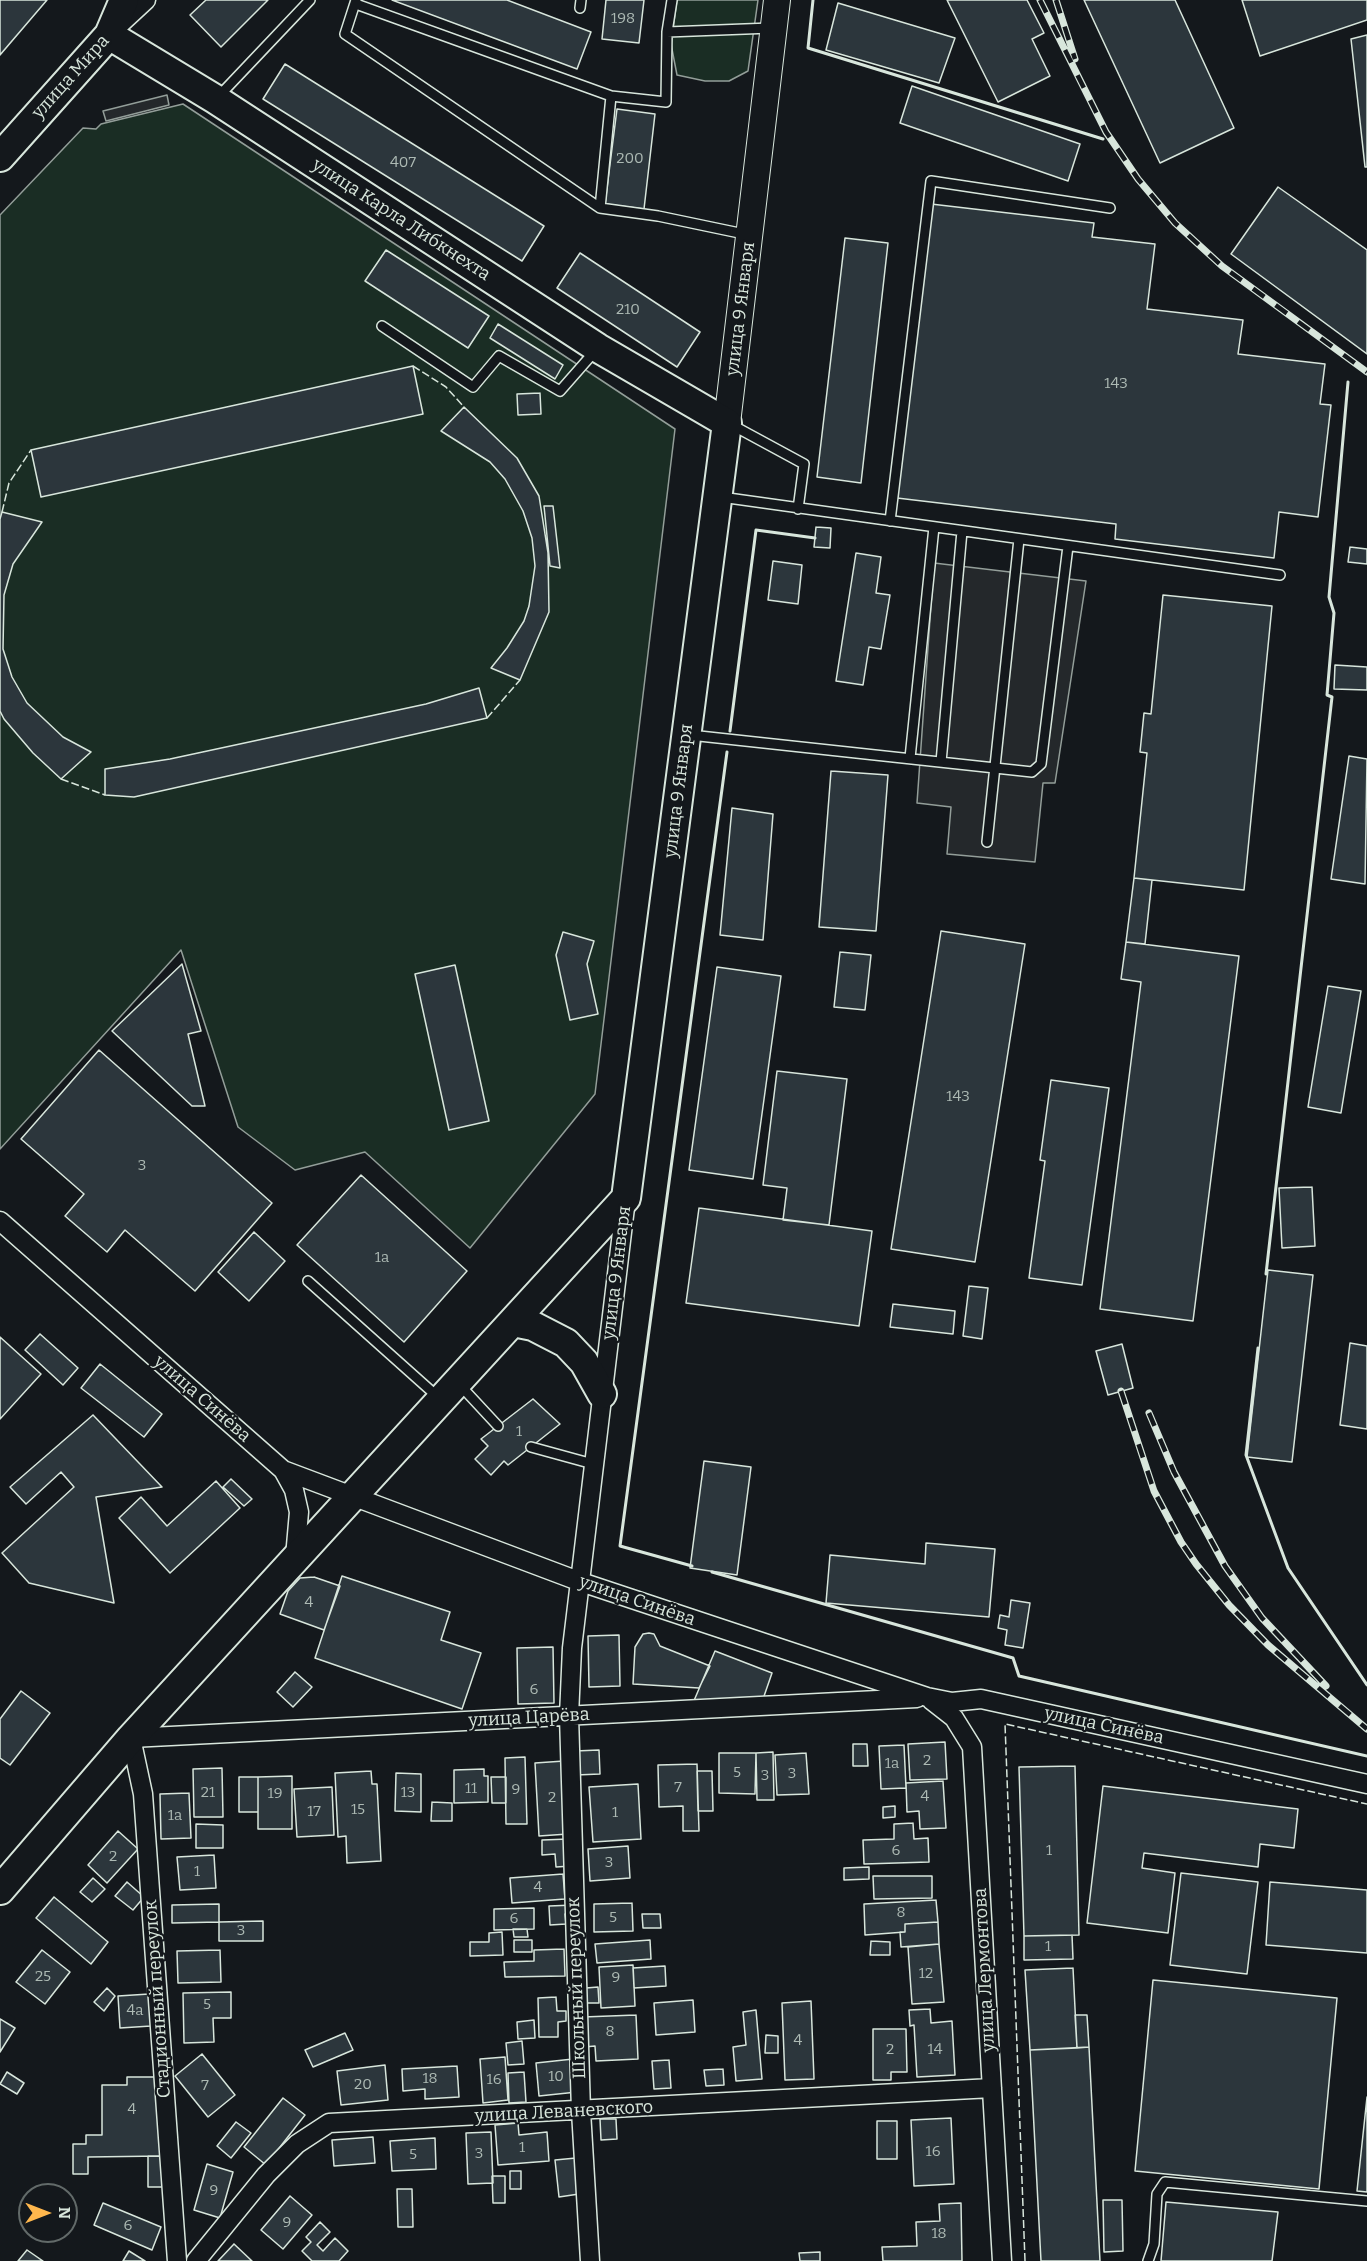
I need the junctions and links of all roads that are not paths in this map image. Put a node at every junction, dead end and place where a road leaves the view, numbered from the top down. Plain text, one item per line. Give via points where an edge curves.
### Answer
1 (124, 0) edge
2 (146, 0) edge
3 (310, 0) edge
4 (672, 0) edge
5 (777, 0) edge
6 (356, 2) edge
7 (773, 28) junction
8 (667, 32) junction
9 (109, 34) junction
10 (611, 96) junction
11 (216, 99) junction
12 (0, 157) edge
13 (600, 208) junction
14 (1110, 208) dead end
15 (749, 236) junction
16 (382, 327) dead end
17 (598, 348) junction
18 (727, 423) junction
19 (718, 496) junction
20 (798, 508) junction
21 (890, 521) junction
22 (934, 527) junction
23 (962, 531) junction
24 (1019, 539) junction
25 (1068, 546) junction
26 (1280, 575) dead end
27 (687, 734) junction
28 (910, 758) junction
29 (941, 762) junction
30 (994, 767) junction
31 (987, 842) dead end
32 (626, 1198) junction
33 (0, 1221) edge
34 (308, 1281) dead end
35 (513, 1322) junction
36 (449, 1391) junction
37 (602, 1394) junction
38 (498, 1426) dead end
39 (531, 1447) dead end
40 (593, 1464) junction
41 (283, 1470) junction
42 (354, 1495) junction
43 (295, 1558) junction
44 (581, 1582) junction
45 (927, 1697) junction
46 (570, 1716) junction
47 (130, 1738) junction
48 (1367, 1784) edge
49 (0, 1890) edge
50 (992, 2088) junction
51 (581, 2111) junction
52 (1367, 2201) edge
53 (177, 2261) edge
54 (196, 2261) edge
55 (590, 2261) edge
56 (1002, 2261) edge
57 (1148, 2261) edge

1 - 9 main road
2 - 9 street, улица Мира
3 - 11 lane
4 - 8 lane
5 - 7 street, улица 9 Января
6 - 10 lane
6 - 13 lane via 345,34
7 - 8 lane
7 - 15 street, улица 9 Января
8 - 10 lane via 666,102
9 - 11 main road, улица Карла Либкнехта
9 - 12 main road, улица Мира
10 - 13 lane
11 - 17 main road, улица Карла Либкнехта
13 - 15 lane
14 - 21 lane via 930,181
15 - 18 street, улица 9 Января
16 - 17 lane via 473,387 499,356 560,392
17 - 18 main road, улица Карла Либкнехта
18 - 19 main road, улица 9 Января
18 - 20 lane via 804,464
19 - 20 lane
19 - 27 main road, улица 9 Января
20 - 21 lane
21 - 22 lane
22 - 23 lane
22 - 28 lane
23 - 24 lane
23 - 29 lane
24 - 25 lane
24 - 30 lane
25 - 26 lane
25 - 30 lane via 1041,764 1032,772
27 - 28 lane
27 - 32 main road, улица 9 Января
28 - 29 lane
29 - 30 lane
30 - 31 lane
32 - 35 main road
32 - 37 street, улица 9 Января
33 - 41 street, улица Синёва
34 - 36 lane
35 - 36 main road
35 - 37 main road via 533,1326 566,1343 584,1362
36 - 38 lane
36 - 42 main road
37 - 40 street, улица 9 Января
39 - 40 lane
40 - 44 street, улица 9 Января
41 - 42 street, улица Синёва
41 - 43 street via 294,1490 299,1512
42 - 43 main road
42 - 44 street, улица Синёва
43 - 47 main road
44 - 45 street, улица Синёва
44 - 46 street, Школьный переулок via 572,1648
45 - 46 street, улица Царёва
45 - 48 street, улица Синёва via 952,1702 981,1699
45 - 50 street, улица Лермонтова via 954,1718 972,1747
46 - 47 street, улица Царёва
46 - 51 street, Школьный переулок
47 - 49 main road
47 - 53 street, Стадионный переулок via 143,1794
50 - 51 street, улица Леваневского
50 - 56 street, улица Лермонтова
51 - 54 street, улица Леваневского via 329,2123 297,2144 266,2175
51 - 55 street, Школьный переулок
52 - 57 lane via 1165,2182 1157,2194 1154,2244

